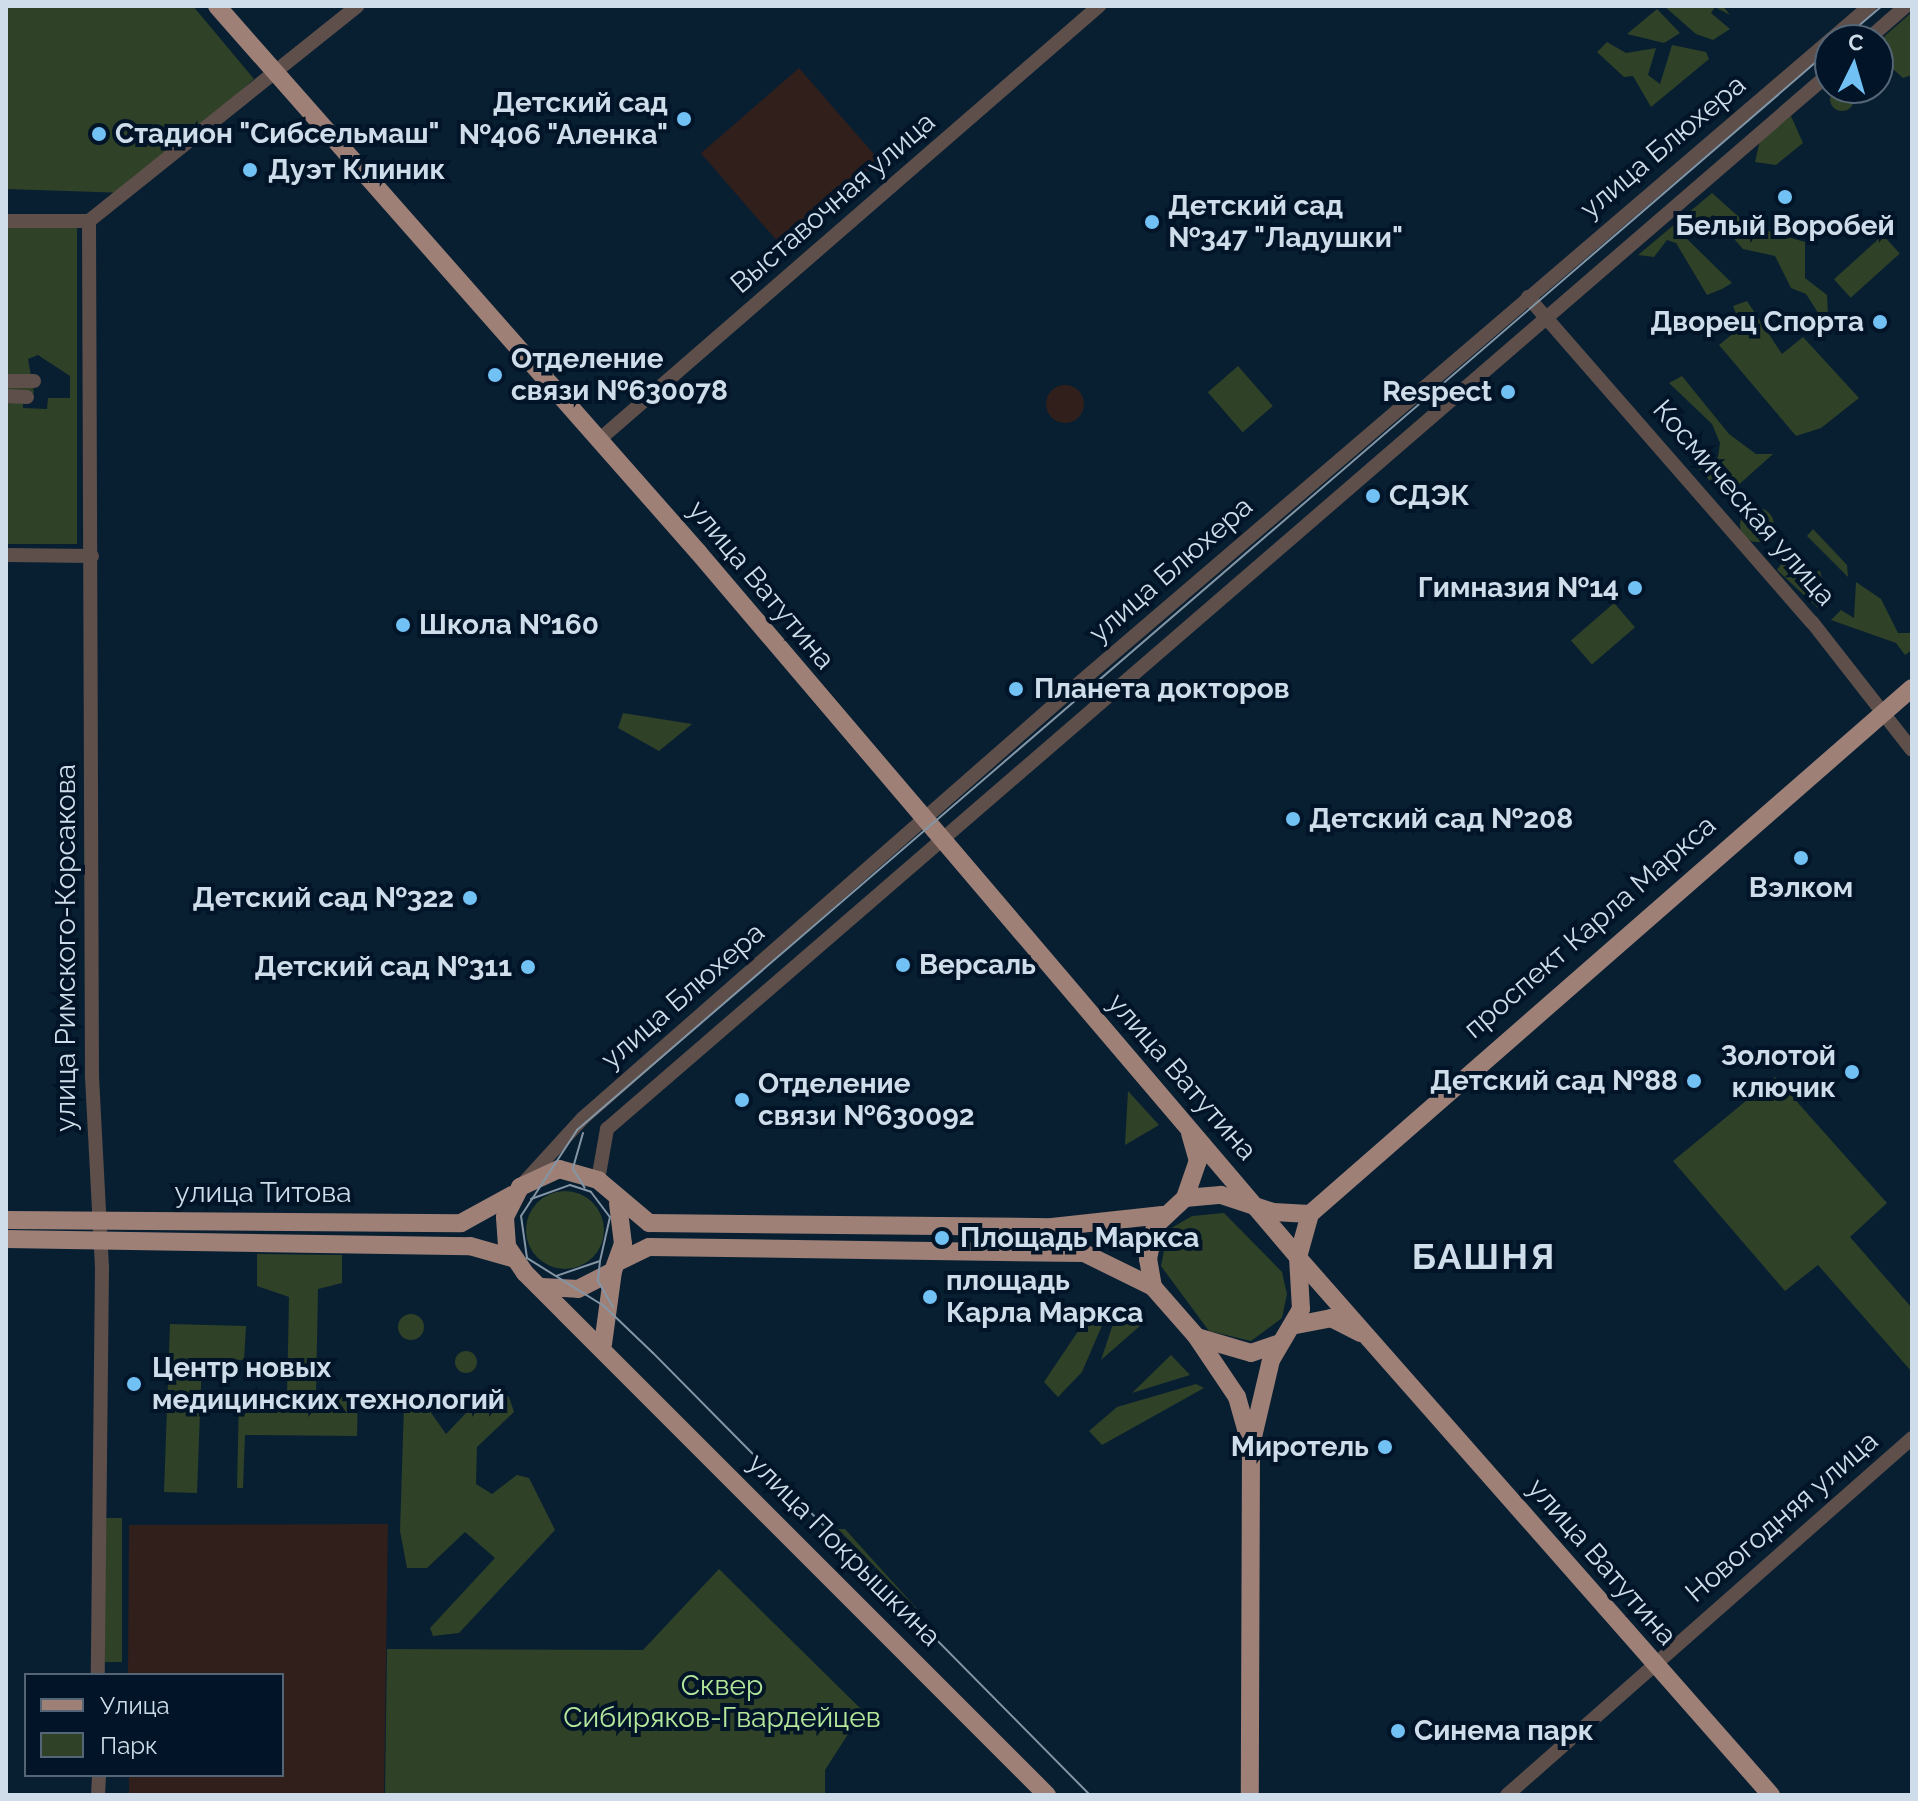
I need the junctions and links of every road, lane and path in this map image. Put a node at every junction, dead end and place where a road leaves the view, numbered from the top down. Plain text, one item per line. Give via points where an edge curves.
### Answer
1 (217, 6) edge
2 (357, 6) edge
3 (1099, 6) edge
4 (1870, 6) edge
5 (1906, 6) edge
6 (1885, 24) edge
7 (277, 74) junction
8 (1814, 87) edge
9 (6, 221) edge
10 (89, 221) junction
11 (1528, 297) junction
12 (1547, 317) junction
13 (6, 381) edge
14 (34, 381) dead end
15 (6, 396) edge
16 (27, 397) dead end
17 (600, 439) junction
18 (6, 555) edge
19 (92, 556) junction
20 (1912, 688) edge
21 (1885, 712) junction
22 (1912, 750) edge
23 (921, 821) junction
24 (939, 842) junction
25 (1186, 1123) junction
26 (598, 1180) junction
27 (516, 1191) junction
28 (1185, 1198) junction
29 (617, 1200) junction
30 (1257, 1206) junction
31 (1310, 1214) junction
32 (1162, 1215) junction
33 (94, 1219) junction
34 (6, 1220) edge
35 (6, 1239) edge
36 (97, 1240) junction
37 (1298, 1257) junction
38 (512, 1258) junction
39 (616, 1266) junction
40 (542, 1287) junction
41 (1153, 1287) junction
42 (1296, 1325) junction
43 (1196, 1336) junction
44 (1367, 1337) junction
45 (1280, 1343) junction
46 (603, 1344) junction
47 (1912, 1438) edge
48 (1251, 1445) junction
49 (1652, 1664) junction
50 (98, 1673) edge
51 (1047, 1795) edge
52 (1250, 1795) edge
53 (1507, 1795) edge
54 (1771, 1795) edge

1 - 7 main road, улица Ватутина
2 - 7 street
3 - 17 street, Выставочная улица
4 - 11 street, улица Блюхера
5 - 6 street
7 - 10 street
7 - 17 main road, улица Ватутина
8 - 12 street, улица Блюхера
9 - 10 street
10 - 19 street, улица Римского-Корсакова
11 - 12 street, Космическая улица
11 - 23 street, улица Блюхера
12 - 21 street, Космическая улица
12 - 24 street, улица Блюхера
13 - 14 street
15 - 16 street
17 - 23 main road, улица Ватутина
18 - 19 street
19 - 33 street, улица Римского-Корсакова
20 - 21 main road, проспект Карла Маркса
21 - 22 street, Космическая улица
21 - 31 main road, проспект Карла Маркса
23 - 24 main road, улица Ватутина
23 - 27 street, улица Блюхера via 583,1118
24 - 25 main road, улица Ватутина
24 - 26 street, улица Блюхера via 607,1129
25 - 28 main road via 1198,1161
25 - 30 main road, улица Ватутина
26 - 27 main road via 559,1169
26 - 29 main road
27 - 33 main road, улица Титова via 461,1223
27 - 38 main road via 504,1231
28 - 30 main road via 1221,1195
28 - 32 main road
29 - 32 main road via 649,1223 1052,1227
29 - 39 main road via 624,1223
30 - 31 main road
30 - 37 main road
31 - 37 main road
32 - 41 main road via 1148,1259
33 - 34 main road, улица Титова
33 - 36 street, улица Римского-Корсакова
35 - 36 main road, улица Титова
36 - 38 main road, улица Титова via 470,1246
36 - 50 street, улица Римского-Корсакова
37 - 42 main road via 1304,1294
37 - 44 main road, улица Ватутина
38 - 40 main road
39 - 40 main road via 578,1289
39 - 41 main road via 658,1247 1073,1253 1111,1261
39 - 46 main road
40 - 46 main road, улица Покрышкина
41 - 43 main road
42 - 44 main road via 1331,1318
42 - 45 main road
43 - 45 main road via 1251,1353
43 - 48 main road via 1237,1397
44 - 49 main road, улица Ватутина
45 - 48 main road
46 - 51 main road, улица Покрышкина
47 - 49 street, Новогодняя улица
48 - 52 main road
49 - 53 street, Новогодняя улица
49 - 54 main road, улица Ватутина

